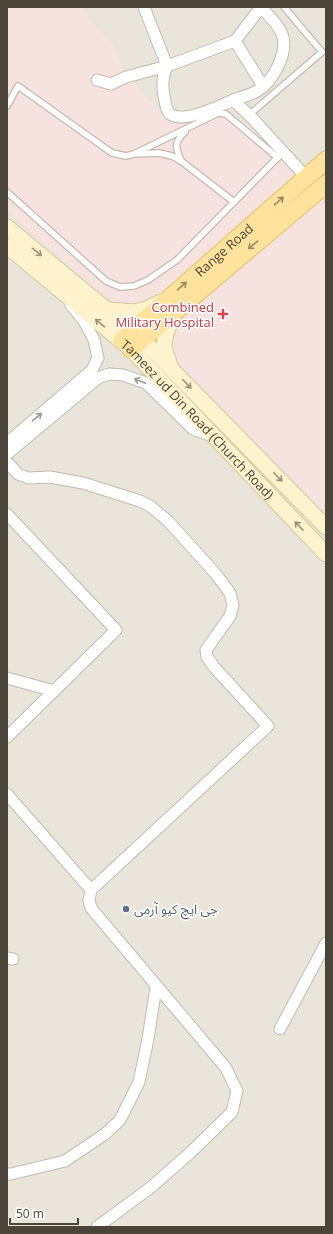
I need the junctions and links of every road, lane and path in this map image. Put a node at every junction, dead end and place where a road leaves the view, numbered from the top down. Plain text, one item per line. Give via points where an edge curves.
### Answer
1 (144, 7) edge
2 (261, 7) edge
3 (284, 7) edge
4 (235, 41) junction
5 (324, 51) edge
6 (167, 66) junction
7 (97, 80) dead end
8 (263, 86) junction
9 (233, 100) junction
10 (7, 106) edge
11 (249, 115) junction
12 (189, 128) junction
13 (134, 154) junction
14 (280, 155) junction
15 (326, 160) edge
16 (181, 161) junction
17 (306, 177) junction
18 (326, 184) edge
19 (7, 192) edge
20 (234, 202) junction
21 (7, 227) edge
22 (7, 246) edge
23 (7, 252) edge
24 (169, 307) junction
25 (108, 310) junction
26 (132, 339) junction
27 (170, 367) junction
28 (214, 437) junction
29 (7, 443) edge
30 (7, 454) edge
31 (7, 462) edge
32 (7, 514) edge
33 (326, 527) edge
34 (326, 554) edge
35 (7, 678) edge
36 (54, 691) junction
37 (7, 737) edge
38 (7, 794) edge
39 (90, 890) junction
40 (326, 943) edge
41 (156, 987) junction
42 (280, 1029) dead end
43 (7, 1174) edge
44 (97, 1227) edge

1 - 6 street
2 - 4 street
2 - 8 street via 282,34 284,45 274,74
3 - 5 lane
4 - 6 street
4 - 8 street
5 - 11 lane
6 - 7 street via 126,77 111,84
6 - 9 street via 162,84 165,102 171,115 196,114
8 - 9 street via 256,92
9 - 11 street
10 - 13 lane via 18,86 112,153 126,156
11 - 14 street
12 - 13 lane
12 - 14 lane via 218,113 226,114
12 - 16 lane via 177,142 176,148
13 - 16 lane via 159,153
14 - 17 street
14 - 20 lane
15 - 17 main road, Range Road
16 - 20 lane
24 -> 17 main road, Range Road
18 -> 24 main road
19 - 20 lane via 106,280 120,287 134,286 148,280 177,260
21 -> 25 main road, Tameez ud Din Road (Church Road)
26 -> 22 main road, Tameez ud Din Road (Church Road)
29 -> 23 street via 92,370 98,358 94,340 84,321 69,303
24 - 25 main road via 135,312
24 - 26 main road
24 - 27 main road via 164,347
25 - 26 main road, Tameez ud Din Road (Church Road)
26 - 27 main road, Tameez ud Din Road (Church Road)
26 - 28 main road, Tameez ud Din Road (Church Road)
27 -> 33 main road, Tameez ud Din Road (Church Road)
28 -> 30 street via 193,429 146,383 123,375 109,374 98,378
34 -> 28 main road, Tameez ud Din Road (Church Road)
31 - 39 street via 18,474 28,478 50,477 140,501 168,521 230,593 233,605 230,616 206,650 207,657 268,726
32 - 36 street via 116,630
35 - 36 street
36 - 37 street
38 - 39 street
39 - 41 street via 91,908
40 - 42 street
41 - 43 street via 139,1082 120,1120 105,1134 65,1161
41 - 44 street via 226,1068 238,1091 232,1112 195,1148 150,1188

